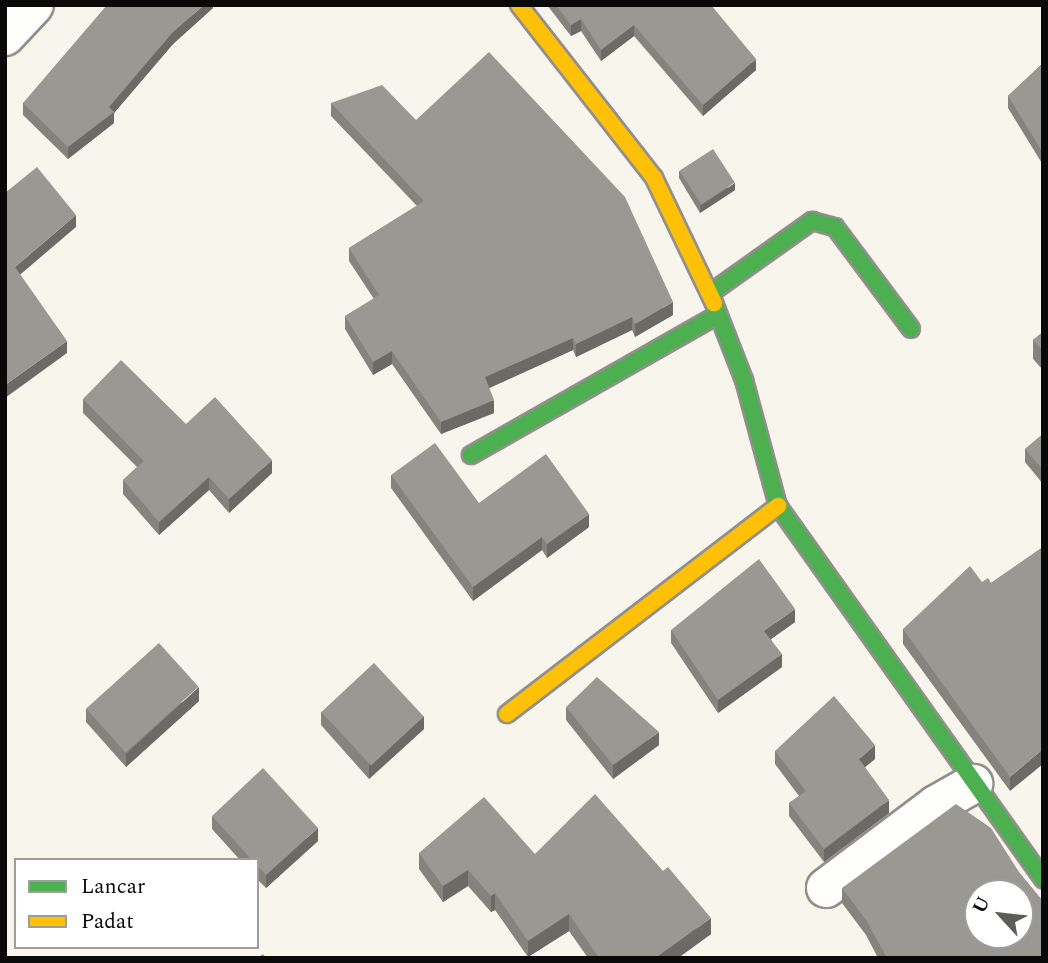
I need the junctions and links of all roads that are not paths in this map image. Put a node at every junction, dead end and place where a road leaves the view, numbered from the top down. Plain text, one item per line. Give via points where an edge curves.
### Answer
1 (34, 5) edge
2 (519, 5) edge
3 (5, 36) edge
4 (712, 292) junction
5 (716, 316) junction
6 (911, 329) dead end
7 (471, 455) dead end
8 (778, 506) junction
9 (508, 714) dead end
10 (973, 784) junction
11 (1043, 879) edge
12 (827, 888) dead end

1 - 3 street
2 - 4 street via 653,178
4 - 5 street
4 - 6 street via 813,221 835,227
5 - 7 street
5 - 8 street via 744,380
8 - 9 street
8 - 10 street
10 - 11 street
10 - 12 street via 936,805

